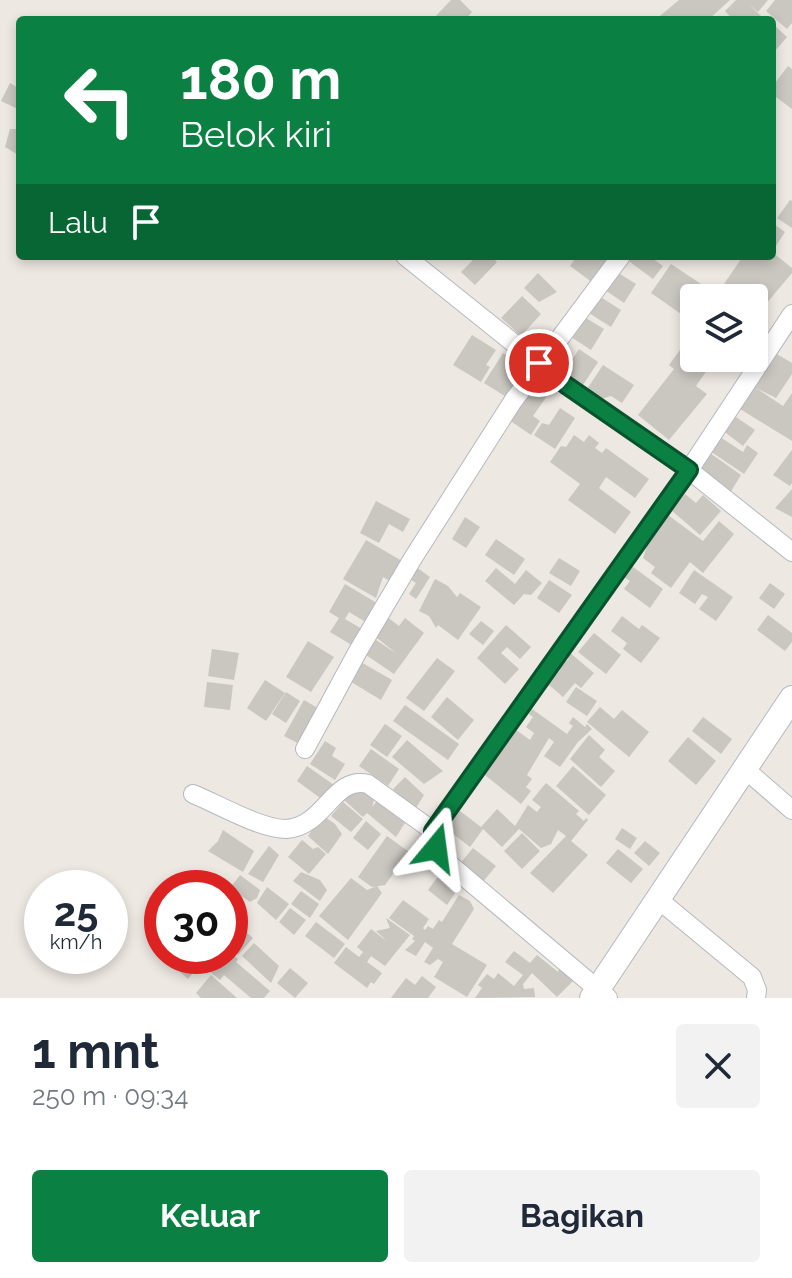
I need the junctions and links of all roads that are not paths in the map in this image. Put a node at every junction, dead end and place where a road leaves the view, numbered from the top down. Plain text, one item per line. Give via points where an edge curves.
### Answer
1 (410, 260) edge
2 (618, 260) edge
3 (792, 314) edge
4 (539, 363) junction
5 (689, 470) junction
6 (792, 552) edge
7 (792, 698) edge
8 (305, 749) dead end
9 (746, 770) junction
10 (193, 794) dead end
11 (792, 810) edge
12 (433, 831) junction
13 (659, 900) junction
14 (600, 995) edge
15 (756, 998) edge

1 - 4 street
2 - 4 street
3 - 5 street
4 - 5 street
4 - 8 street via 413,558
5 - 6 street
5 - 12 street
7 - 9 main road
9 - 11 street
9 - 13 main road
10 - 12 street via 287,829 315,818 348,783 358,781
12 - 14 street via 442,858
13 - 14 main road
13 - 15 street via 752,977

